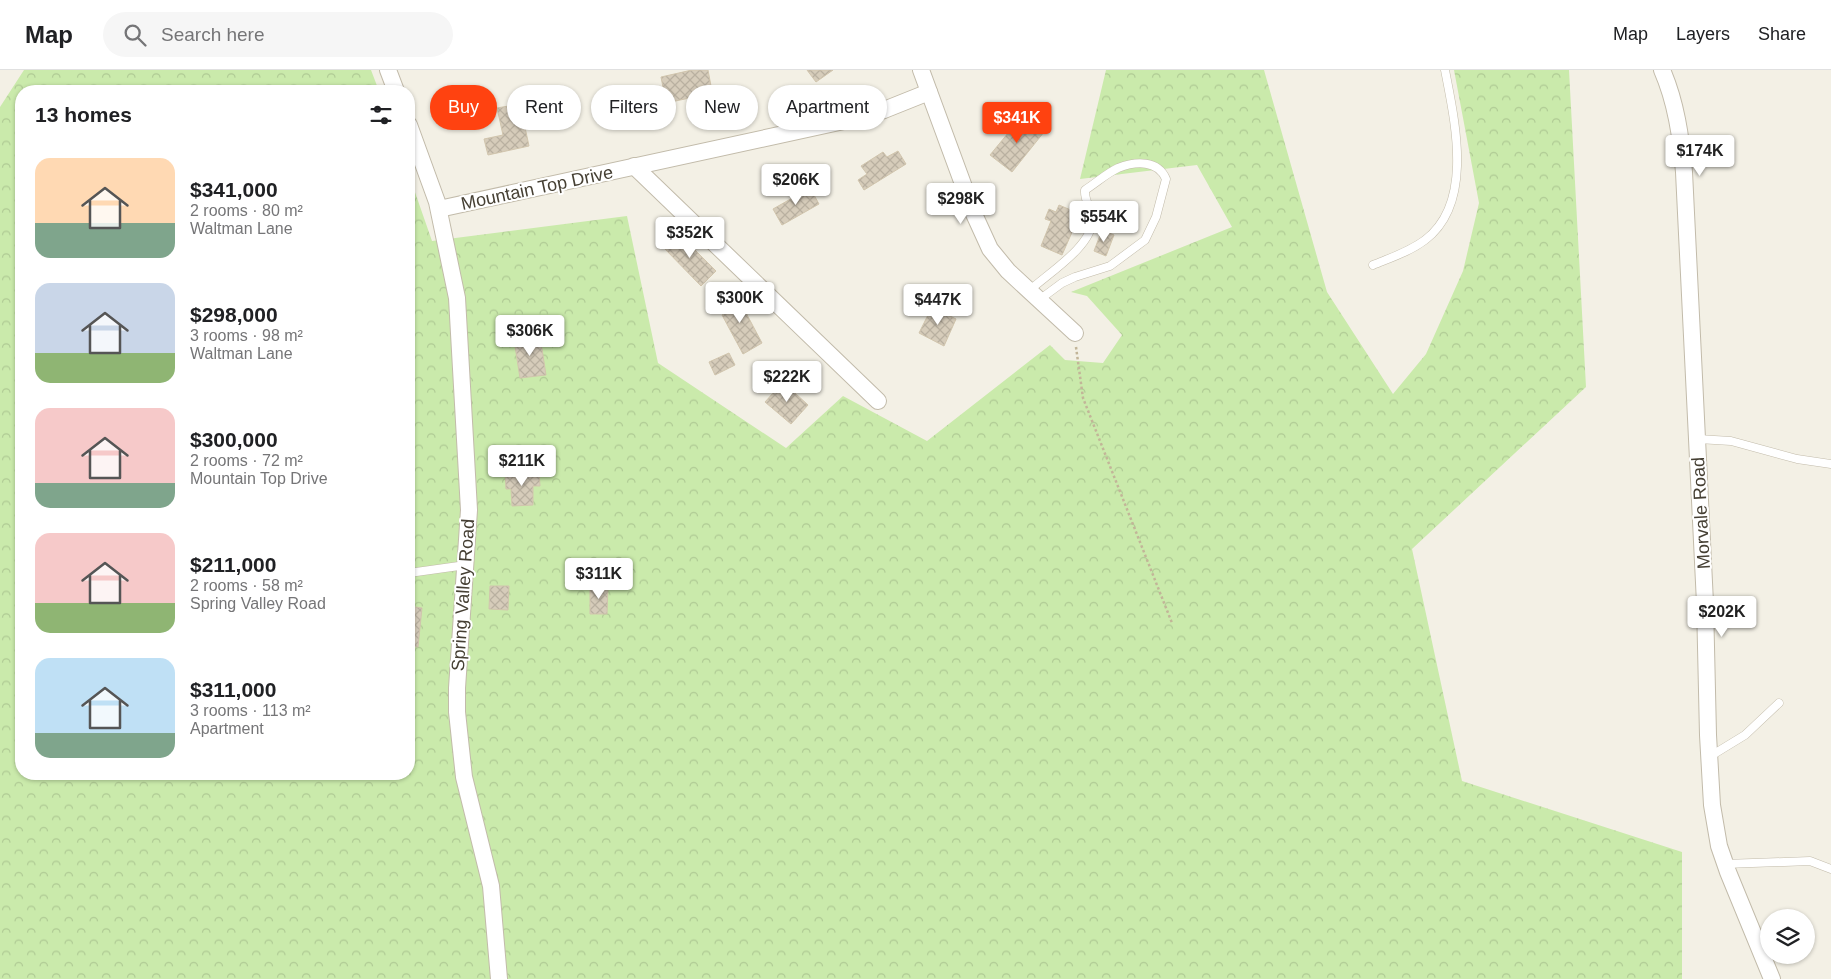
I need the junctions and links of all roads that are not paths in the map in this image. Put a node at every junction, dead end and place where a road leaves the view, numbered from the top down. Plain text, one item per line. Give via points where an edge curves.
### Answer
1 (388, 70) edge
2 (921, 70) edge
3 (1445, 70) edge
4 (1662, 70) edge
5 (394, 85) edge
6 (929, 92) junction
7 (415, 142) edge
8 (634, 166) junction
9 (439, 209) junction
10 (1373, 266) dead end
11 (1034, 295) junction
12 (1075, 334) road end
13 (878, 401) dead end
14 (1698, 439) junction
15 (1831, 464) edge
16 (466, 565) junction
17 (415, 571) edge
18 (1779, 703) dead end
19 (1709, 758) junction
20 (1725, 864) junction
21 (1831, 869) edge
22 (499, 979) edge
23 (1772, 979) edge

1 - 5 street
2 - 6 street
3 - 10 lane via 1457,148 1455,190 1445,218 1426,240
4 - 14 street, Morvale Road via 1674,105 1682,147
6 - 8 street, Mountain Top Drive via 853,119
6 - 11 street via 986,240 1001,264
7 - 9 street, Spring Valley Road
8 - 9 street, Mountain Top Drive
8 - 13 street, Mountain Top Drive
9 - 16 street, Spring Valley Road via 457,298 469,494
11 - 11 lane via 1046,276 1066,262 1090,231 1092,219 1084,197 1085,190 1117,168 1150,163 1158,168 1166,179 1165,189 1145,240 1110,266
11 - 12 street
14 - 15 lane via 1731,441 1797,459
14 - 19 street, Morvale Road
16 - 17 lane
16 - 22 street, Spring Valley Road via 457,712 464,777 491,886
18 - 19 lane via 1745,735
19 - 20 street, Morvale Road via 1713,812
20 - 21 lane via 1810,860
20 - 23 street, Morvale Road

